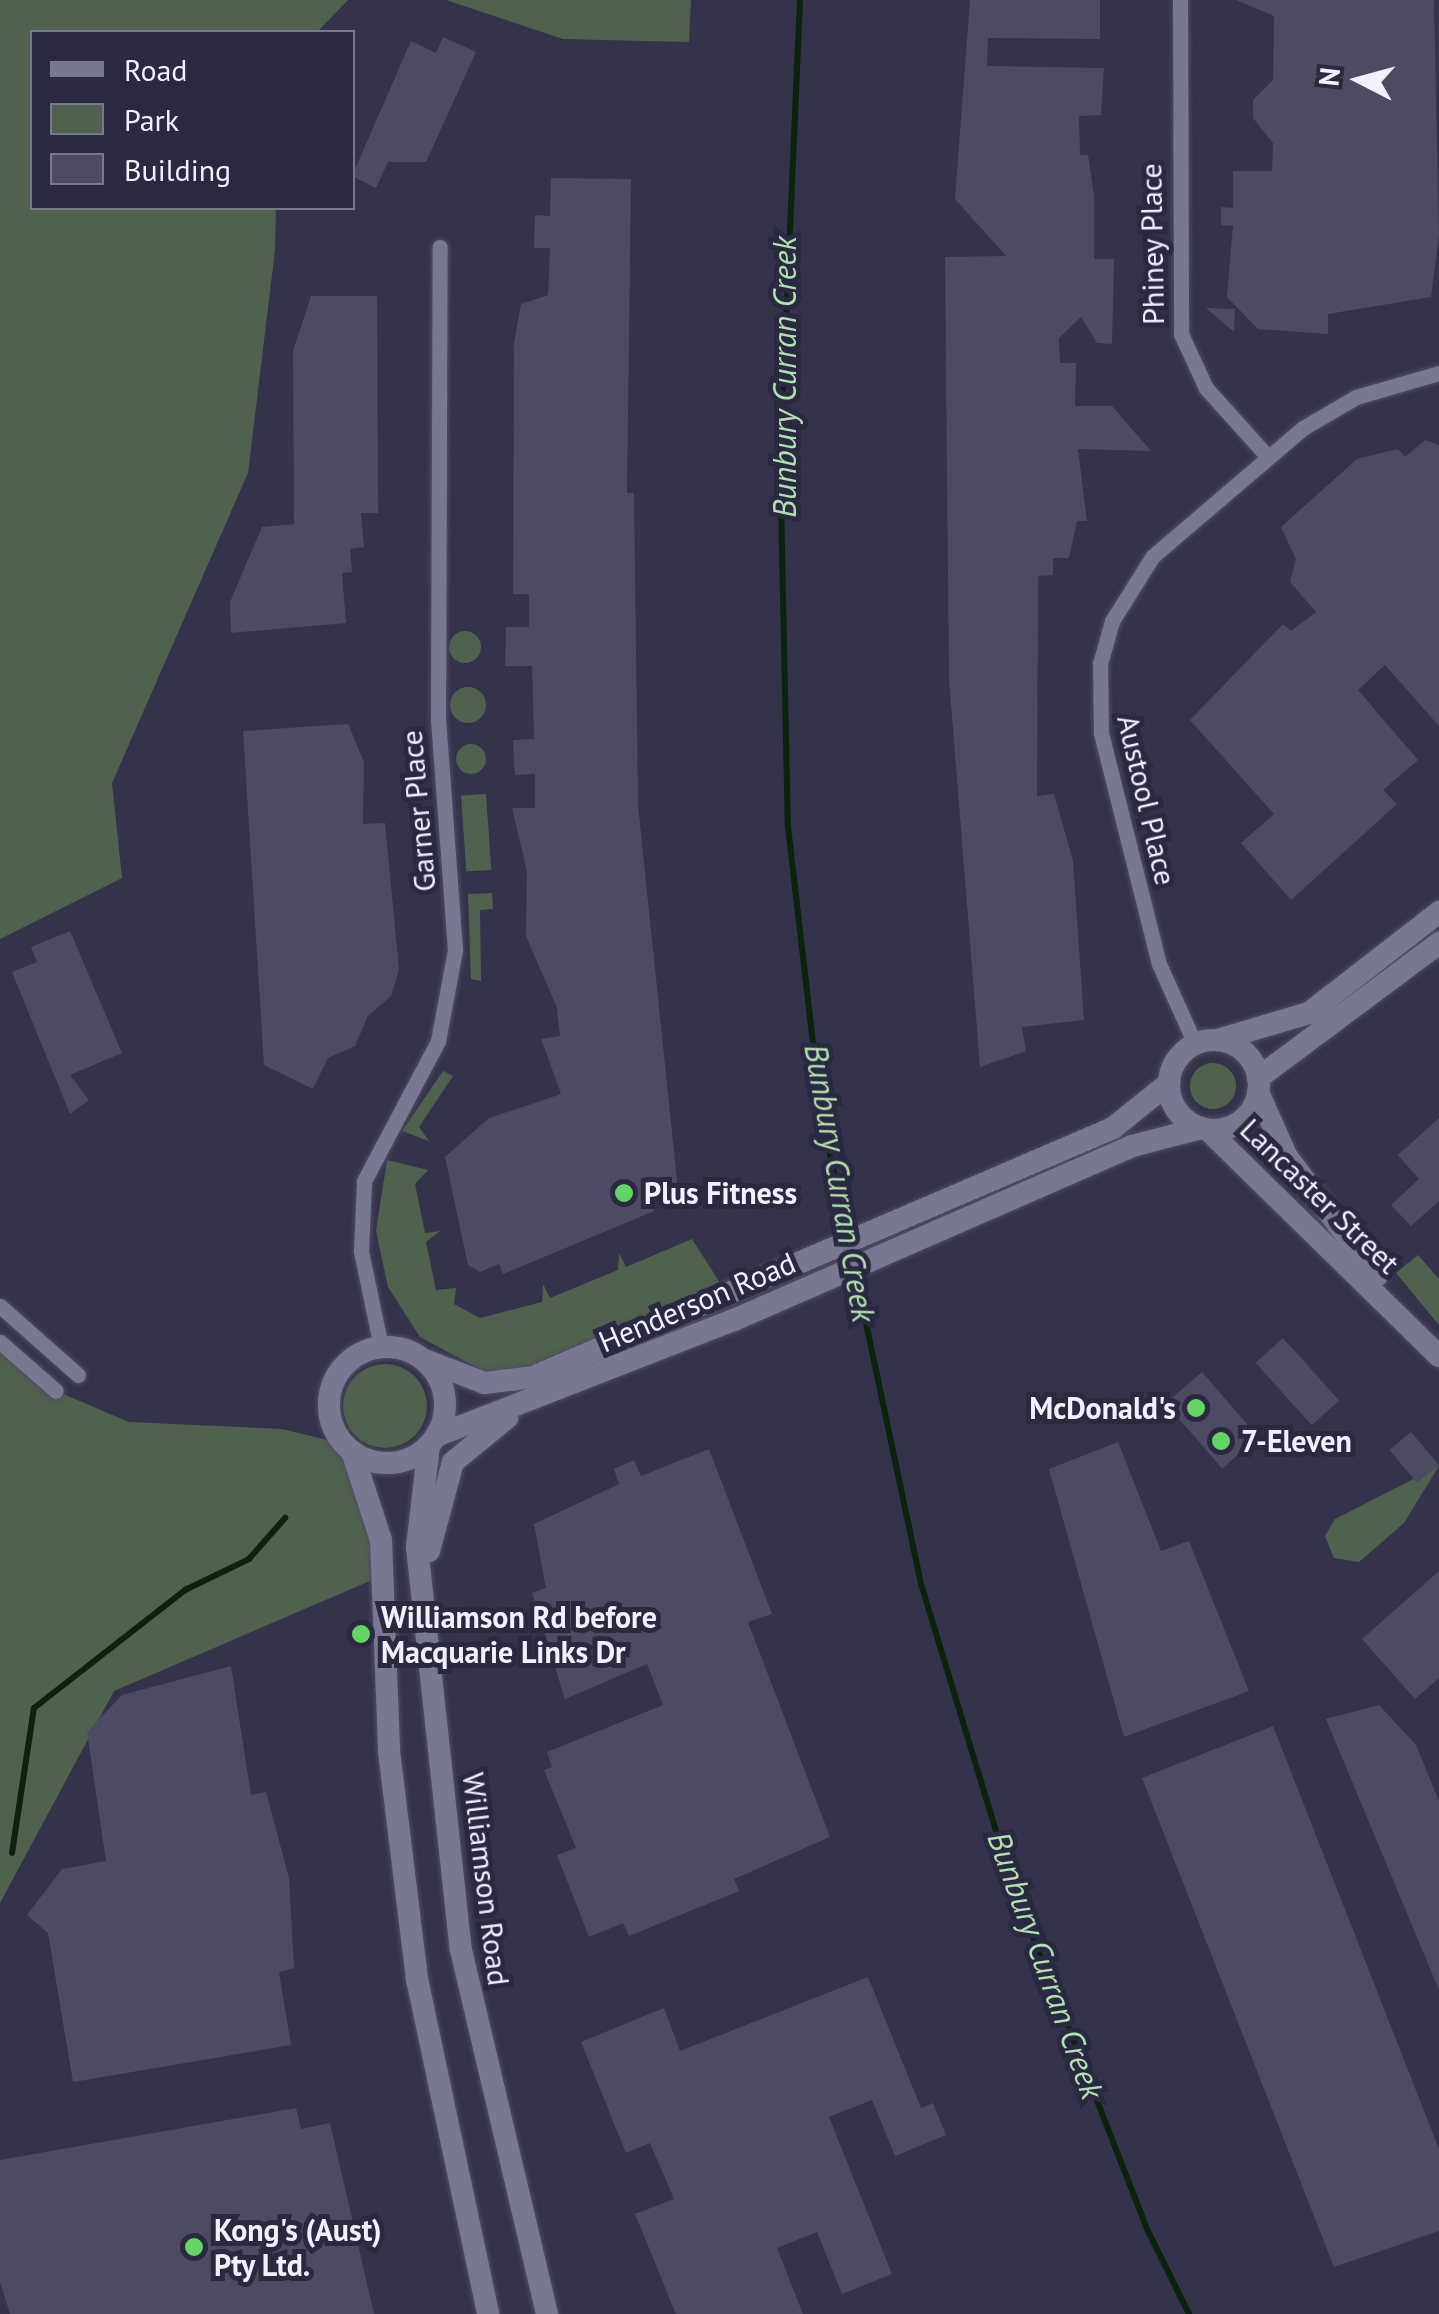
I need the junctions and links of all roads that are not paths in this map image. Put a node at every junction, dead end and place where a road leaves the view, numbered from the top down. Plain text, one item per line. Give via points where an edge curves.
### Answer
1 (1180, 0) edge
2 (440, 247) dead end
3 (1439, 373) edge
4 (1268, 456) junction
5 (1439, 912) edge
6 (1439, 942) edge
7 (1204, 1042) junction
8 (1169, 1083) junction
9 (1258, 1085) junction
10 (1204, 1129) junction
11 (0, 1306) edge
12 (0, 1342) edge
13 (381, 1347) junction
14 (1436, 1352) edge
15 (422, 1359) junction
16 (78, 1375) dead end
17 (56, 1391) dead end
18 (546, 1398) junction
19 (433, 1440) junction
20 (352, 1451) junction
21 (432, 1657) junction
22 (488, 2314) edge
23 (546, 2314) edge

1 - 4 street, Phiney Place via 1181,334 1206,388
2 - 13 street, Garner Place via 438,721 454,950 438,1041 364,1180 361,1251
3 - 4 street, Austool Place via 1343,403
4 - 7 street, Austool Place via 1142,569 1100,664 1101,733 1146,920
5 - 7 main road via 1309,1013
6 - 9 main road
7 - 8 main road
7 - 9 main road via 1242,1050
8 - 10 main road via 1175,1108
8 - 15 main road, Henderson Road via 1126,1122 520,1382 486,1383
9 - 10 main road via 1240,1121
9 - 14 main road, Lancaster Street via 1287,1157
10 - 14 main road, Lancaster Street
10 - 18 main road, Henderson Road via 1132,1146
11 - 16 street
12 - 17 street
13 - 15 main road
13 - 20 main road via 352,1359 333,1385 333,1426
15 - 19 main road via 444,1394
18 - 19 main road, Henderson Road
18 - 21 main road via 468,1446 442,1483 430,1544
19 - 20 main road via 392,1463
19 - 21 main road, Williamson Road via 416,1522
20 - 22 main road via 380,1540 389,1751 417,1979
21 - 23 main road, Williamson Road via 461,1950

